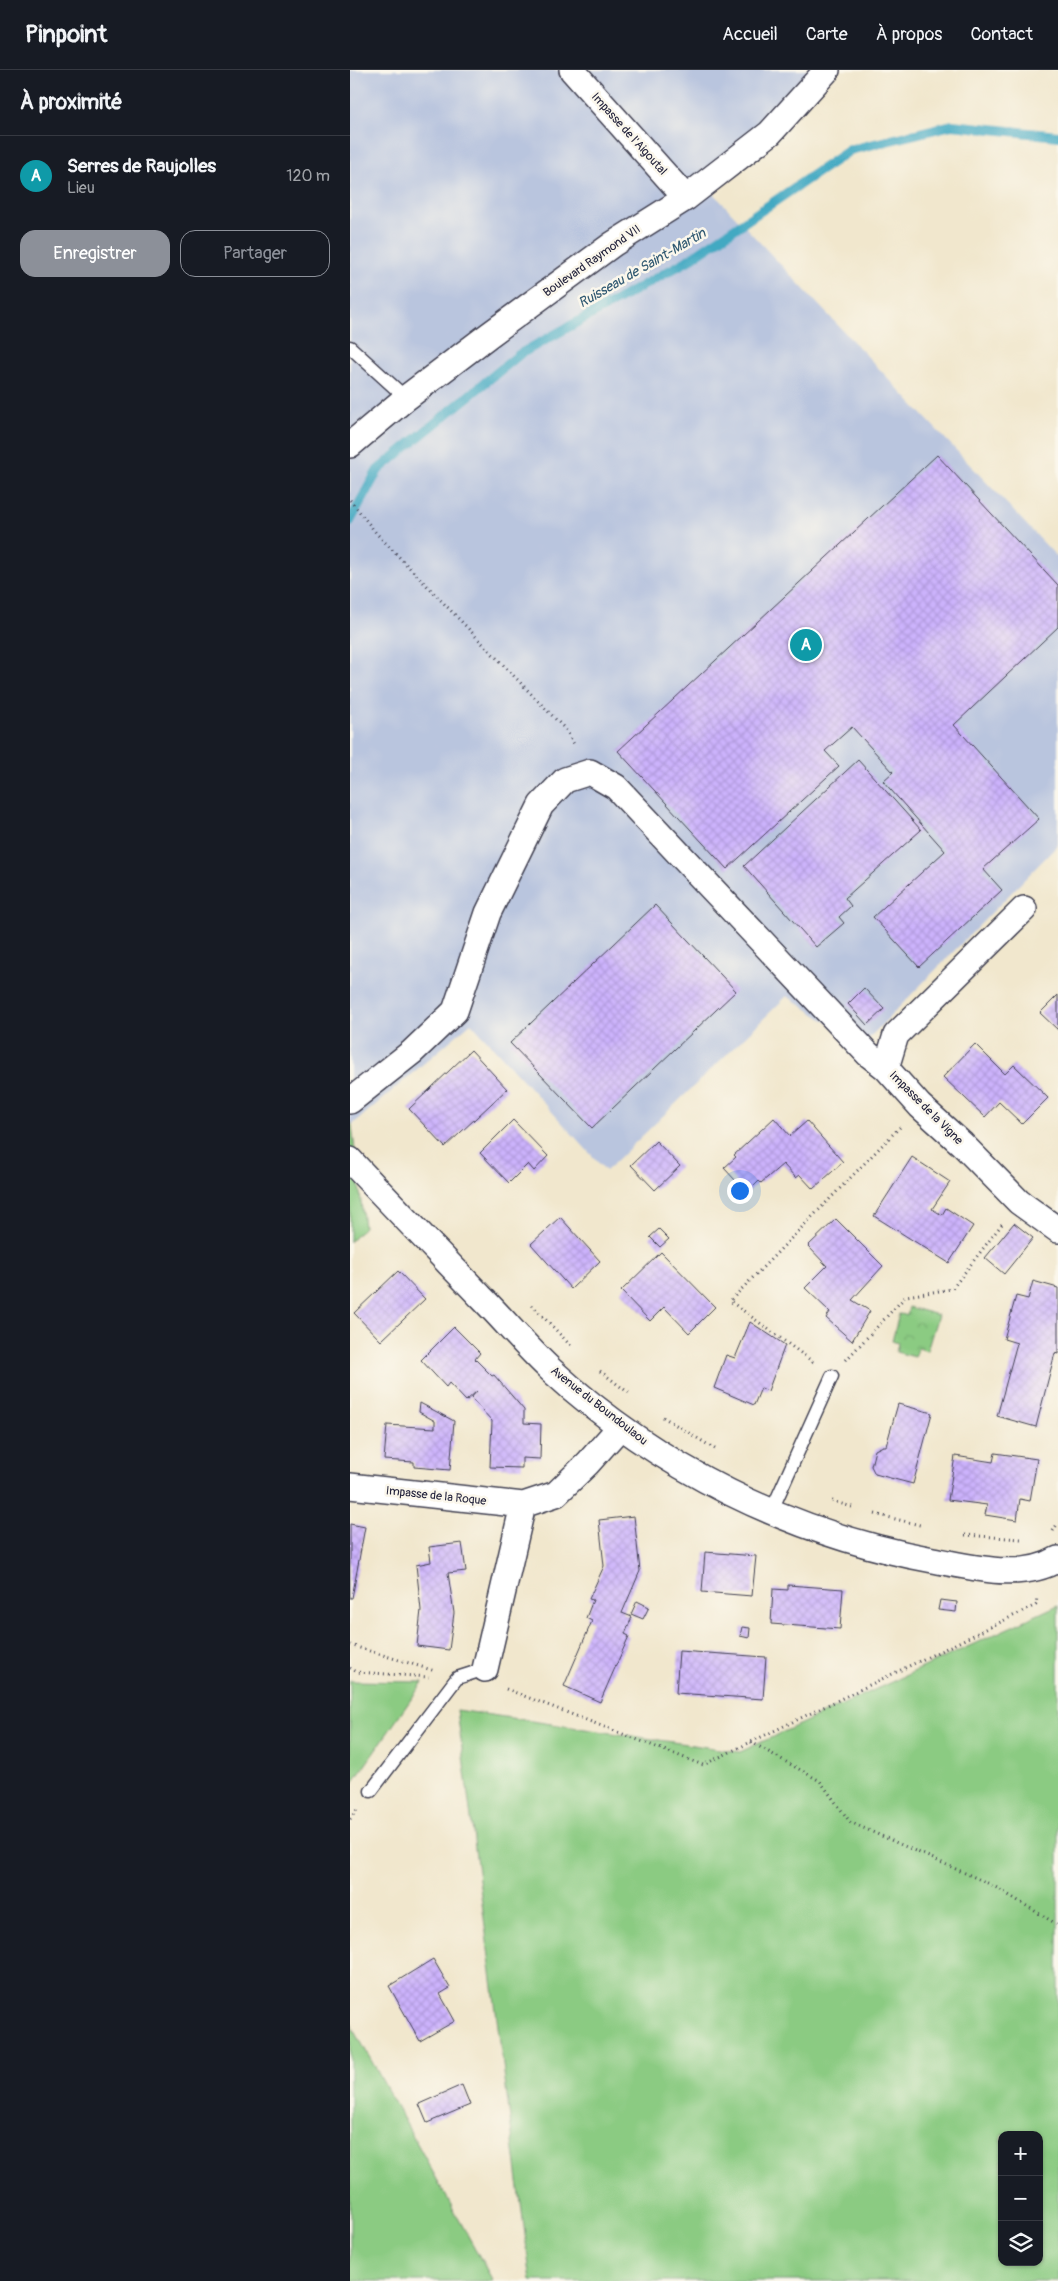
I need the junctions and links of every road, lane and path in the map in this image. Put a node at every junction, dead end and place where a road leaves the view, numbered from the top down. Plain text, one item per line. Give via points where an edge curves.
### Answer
1 (572, 70) edge
2 (827, 70) edge
3 (686, 198) junction
4 (350, 346) edge
5 (406, 398) junction
6 (350, 445) edge
7 (350, 500) edge
8 (590, 772) junction
9 (1024, 909) dead end
10 (886, 1068) junction
11 (350, 1101) edge
12 (920, 1106) junction
13 (350, 1160) edge
14 (1019, 1202) junction
15 (1058, 1230) edge
16 (526, 1298) dead end
17 (573, 1348) dead end
18 (595, 1367) dead end
19 (832, 1376) junction
20 (633, 1397) dead end
21 (657, 1414) dead end
22 (620, 1427) junction
23 (720, 1452) dead end
24 (350, 1486) edge
25 (831, 1501) dead end
26 (523, 1504) junction
27 (859, 1510) dead end
28 (771, 1512) junction
29 (869, 1513) dead end
30 (1058, 1523) edge
31 (922, 1525) dead end
32 (957, 1534) dead end
33 (1045, 1535) dead end
34 (1030, 1540) dead end
35 (1048, 1564) edge
36 (350, 1645) edge
37 (350, 1668) edge
38 (485, 1669) junction
39 (457, 1678) junction
40 (751, 1742) junction
41 (371, 1791) dead end
42 (1058, 1925) edge

1 - 3 street, Impasse de l'Aigoutal
2 - 3 street, Boulevard Raymond VII via 770,133
3 - 5 street, Boulevard Raymond VII via 613,244
4 - 5 lane
5 - 6 street, Boulevard Raymond VII
7 - 8 path via 377,534 566,730
8 - 10 street via 616,787 868,1054
8 - 11 street via 565,780 541,805 488,913 455,1012 412,1052
9 - 10 street, Impasse de la Vigne via 896,1035
10 - 12 street, Impasse de la Vigne
12 - 14 street, Impasse de la Vigne
12 - 19 path via 730,1301
13 - 22 street, Avenue du Boundoulaou via 551,1370
14 - 15 street, Impasse de la Vigne
14 - 19 path via 952,1289 906,1296
16 - 17 path
18 - 20 path
19 - 28 lane
21 - 23 path
22 - 26 street, Impasse de la Roque via 556,1494
22 - 28 street, Avenue du Boundoulaou via 704,1480
24 - 26 street, Impasse de la Roque
25 - 27 path
26 - 38 street
28 - 35 street, Avenue du Boundoulaou via 820,1531 914,1557 1000,1570
29 - 31 path
30 - 33 path via 1053,1532
32 - 34 path
35 - 40 path via 1036,1605
36 - 39 path
37 - 39 path via 357,1672 398,1676
38 - 39 lane
38 - 40 path via 504,1688 703,1765
39 - 41 lane
40 - 42 path via 820,1781 850,1822 992,1884

